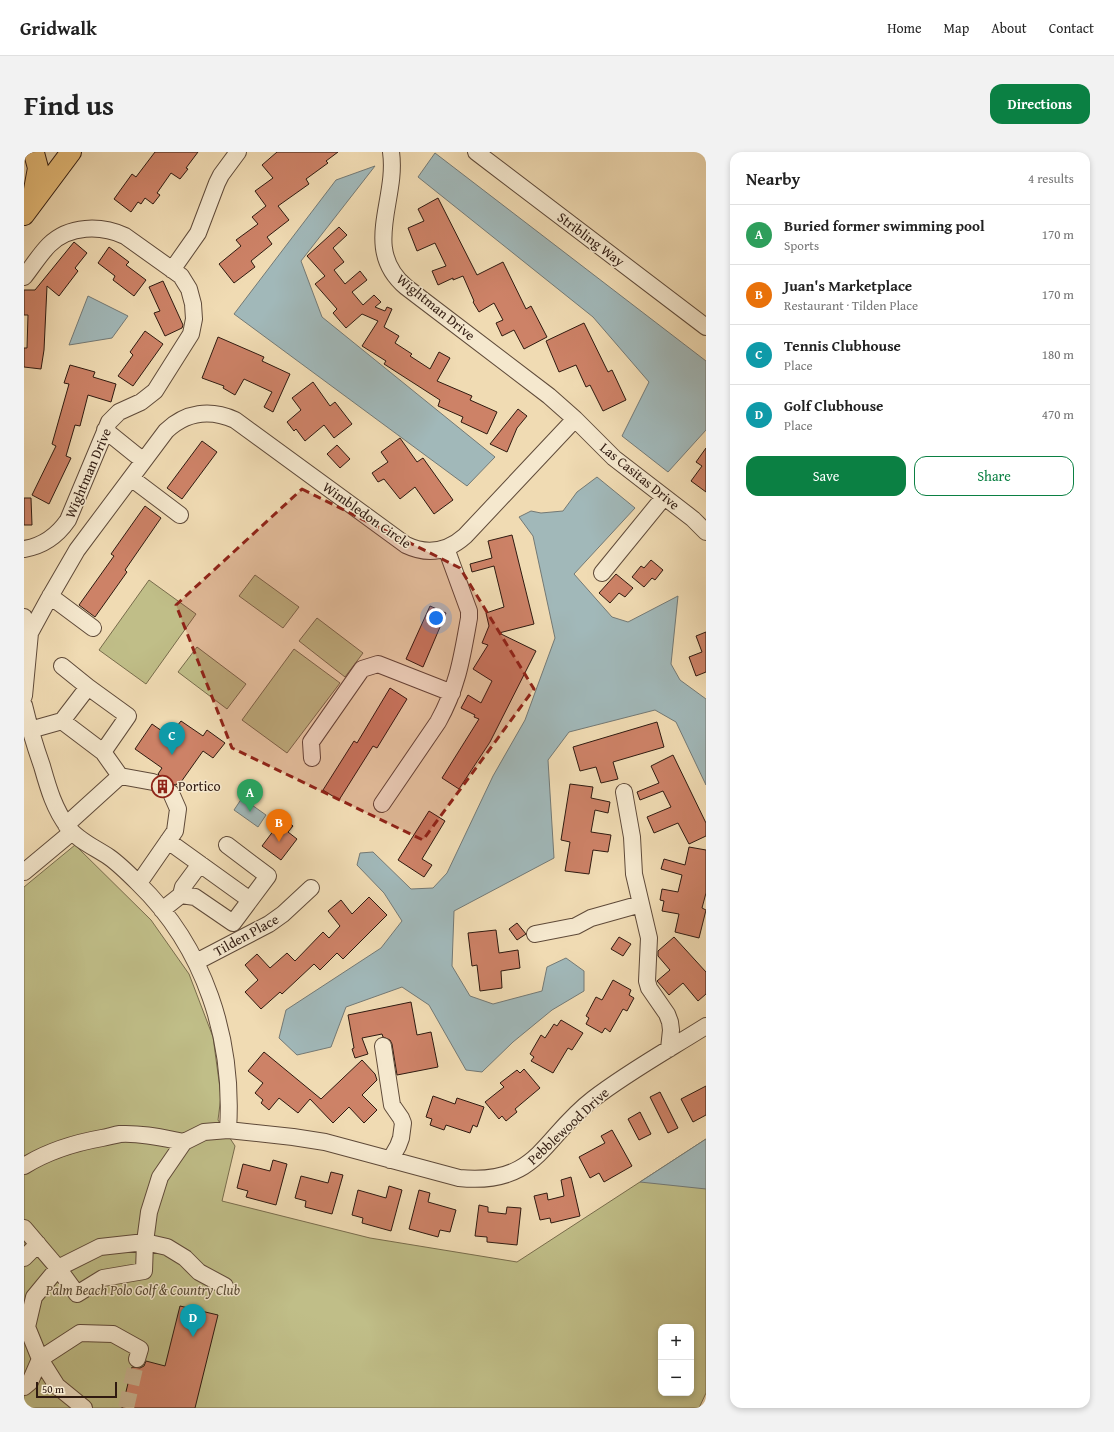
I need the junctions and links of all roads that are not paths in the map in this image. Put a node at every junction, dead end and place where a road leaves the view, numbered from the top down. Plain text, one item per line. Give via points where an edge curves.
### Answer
1 (71, 152) edge
2 (238, 152) edge
3 (392, 152) edge
4 (476, 152) edge
5 (31, 156) edge
6 (28, 210) edge
7 (172, 270) junction
8 (24, 277) edge
9 (706, 327) edge
10 (575, 419) junction
11 (105, 430) junction
12 (144, 460) junction
13 (131, 478) junction
14 (664, 497) junction
15 (180, 515) dead end
16 (706, 532) edge
17 (446, 548) junction
18 (24, 550) edge
19 (602, 573) dead end
20 (50, 596) junction
21 (24, 617) edge
22 (93, 628) dead end
23 (27, 637) edge
24 (62, 666) dead end
25 (88, 687) junction
26 (452, 693) junction
27 (24, 696) edge
28 (24, 705) edge
29 (62, 722) junction
30 (30, 730) junction
31 (103, 752) junction
32 (312, 758) dead end
33 (120, 776) junction
34 (153, 782) tunnel mouth
35 (624, 792) dead end
36 (171, 794) tunnel mouth
37 (382, 804) dead end
38 (69, 828) junction
39 (168, 841) junction
40 (228, 845) dead end
41 (200, 864) junction
42 (24, 872) edge
43 (138, 883) junction
44 (311, 888) dead end
45 (181, 895) junction
46 (250, 900) junction
47 (641, 904) junction
48 (162, 910) junction
49 (535, 934) dead end
50 (196, 962) junction
51 (706, 1026) edge
52 (383, 1046) dead end
53 (669, 1049) junction
54 (228, 1130) junction
55 (184, 1142) junction
56 (390, 1160) junction
57 (24, 1166) edge
58 (24, 1228) edge
59 (145, 1242) junction
60 (38, 1244) junction
61 (24, 1258) edge
62 (58, 1268) junction
63 (225, 1286) dead end
64 (40, 1359) junction
65 (137, 1359) tunnel mouth
66 (24, 1387) edge
67 (84, 1408) edge

1 - 6 main road
2 - 7 street via 217,183 198,233
3 - 10 street, Wightman Drive via 393,169 383,240 387,263 395,276
4 - 9 street, Stribling Way
5 - 6 main road via 38,168
7 - 8 street, Wightman Drive via 132,240 118,233 86,228 63,235 49,244
7 - 11 street, Wightman Drive via 181,276 193,304 191,334 155,391 141,402 119,412
10 - 14 street, Las Casitas Drive via 614,458
10 - 17 street, Wimbledon Circle via 465,536
11 - 12 street
11 - 18 street, Wightman Drive via 64,526 46,542
12 - 13 street, Wimbledon Circle
12 - 17 street, Wimbledon Circle via 166,431 178,421 192,415 221,414 235,420 406,545 413,549 430,551
13 - 15 street
13 - 20 street, Wimbledon Circle via 78,550
14 - 16 street, Las Casitas Drive
14 - 19 street
17 - 26 street via 467,603 469,618 459,673
20 - 22 street
20 - 23 street, Wimbledon Circle
21 - 23 street
23 - 27 street
24 - 25 street
25 - 29 street
25 - 31 street via 128,716
26 - 32 street via 378,664 362,670 311,742
26 - 37 street via 438,722
28 - 30 street
29 - 30 street
29 - 31 street
30 - 38 street via 51,795
31 - 33 street
33 - 34 street
33 - 38 street
35 - 47 street via 632,837 634,874
36 - 39 street via 178,809 175,831
38 - 42 street
38 - 43 street via 110,858
39 - 41 street
39 - 43 street
40 - 46 street via 268,876
41 - 45 street via 183,887
41 - 46 street
43 - 48 street
44 - 50 street, Tilden Place via 269,924
45 - 46 street via 194,897 233,923
45 - 48 street
47 - 49 street via 595,917 576,926
47 - 53 street via 649,938 647,981 649,988 668,1014 671,1030
48 - 50 street
50 - 54 street via 213,1002 225,1048 229,1089
51 - 53 street
52 - 56 street via 392,1105 403,1123 402,1138
53 - 56 street, Pebblewood Drive via 592,1100 542,1152 514,1172 474,1180
54 - 55 street, Pebblewood Drive via 204,1132
54 - 56 street, Pebblewood Drive via 293,1136
55 - 57 street via 154,1136 120,1134 61,1148
55 - 59 street via 160,1177
58 - 60 street
59 - 62 street via 100,1247
59 - 62 street via 144,1271 104,1278 77,1294
59 - 63 street via 167,1247 185,1258 199,1272
60 - 61 street
60 - 62 street
62 - 64 street via 34,1297 27,1327
64 - 65 street via 80,1333 113,1334 140,1349
64 - 66 street via 30,1382
64 - 67 street via 57,1386

